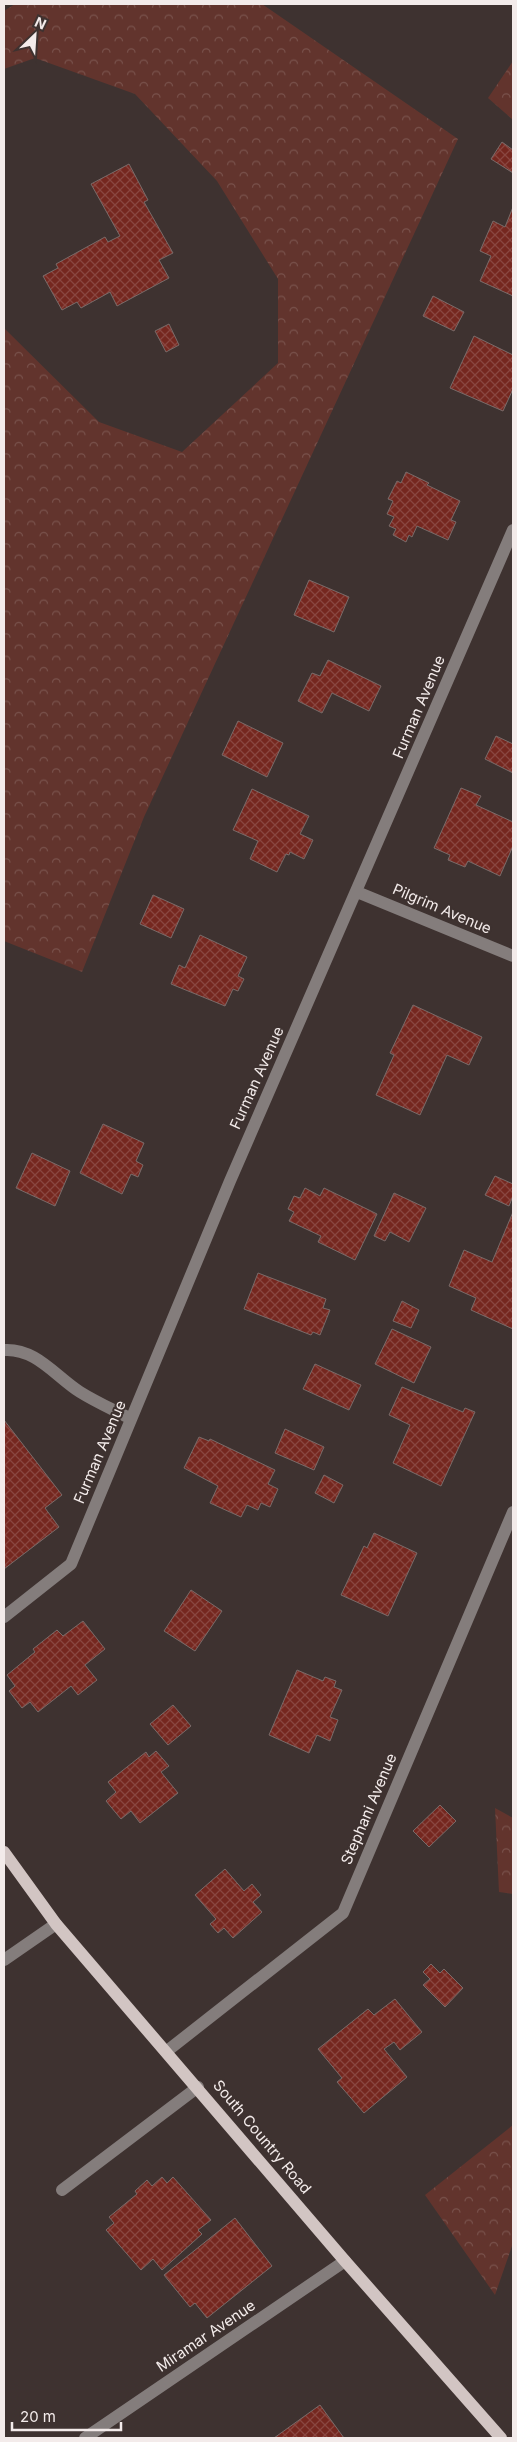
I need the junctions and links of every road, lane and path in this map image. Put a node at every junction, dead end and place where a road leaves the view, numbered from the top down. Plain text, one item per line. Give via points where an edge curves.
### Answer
1 (513, 530) edge
2 (357, 892) junction
3 (513, 956) edge
4 (4, 1350) edge
5 (131, 1419) junction
6 (513, 1512) edge
7 (4, 1617) edge
8 (4, 1852) edge
9 (56, 1924) junction
10 (4, 1960) edge
11 (167, 2051) junction
12 (198, 2087) junction
13 (62, 2190) dead end
14 (345, 2261) junction
15 (85, 2438) edge
16 (502, 2438) edge

1 - 2 street, Furman Avenue
2 - 3 street, Pilgrim Avenue
2 - 5 street, Furman Avenue via 230,1181
4 - 5 street via 28,1354 79,1392
5 - 7 street, Furman Avenue via 71,1564
6 - 11 street, Stephani Avenue via 343,1913
8 - 9 main road, South Country Road
9 - 10 street
9 - 11 main road, South Country Road
11 - 12 main road, South Country Road
12 - 13 street
12 - 14 main road, South Country Road
14 - 15 street, Miramar Avenue
14 - 16 main road, South Country Road

